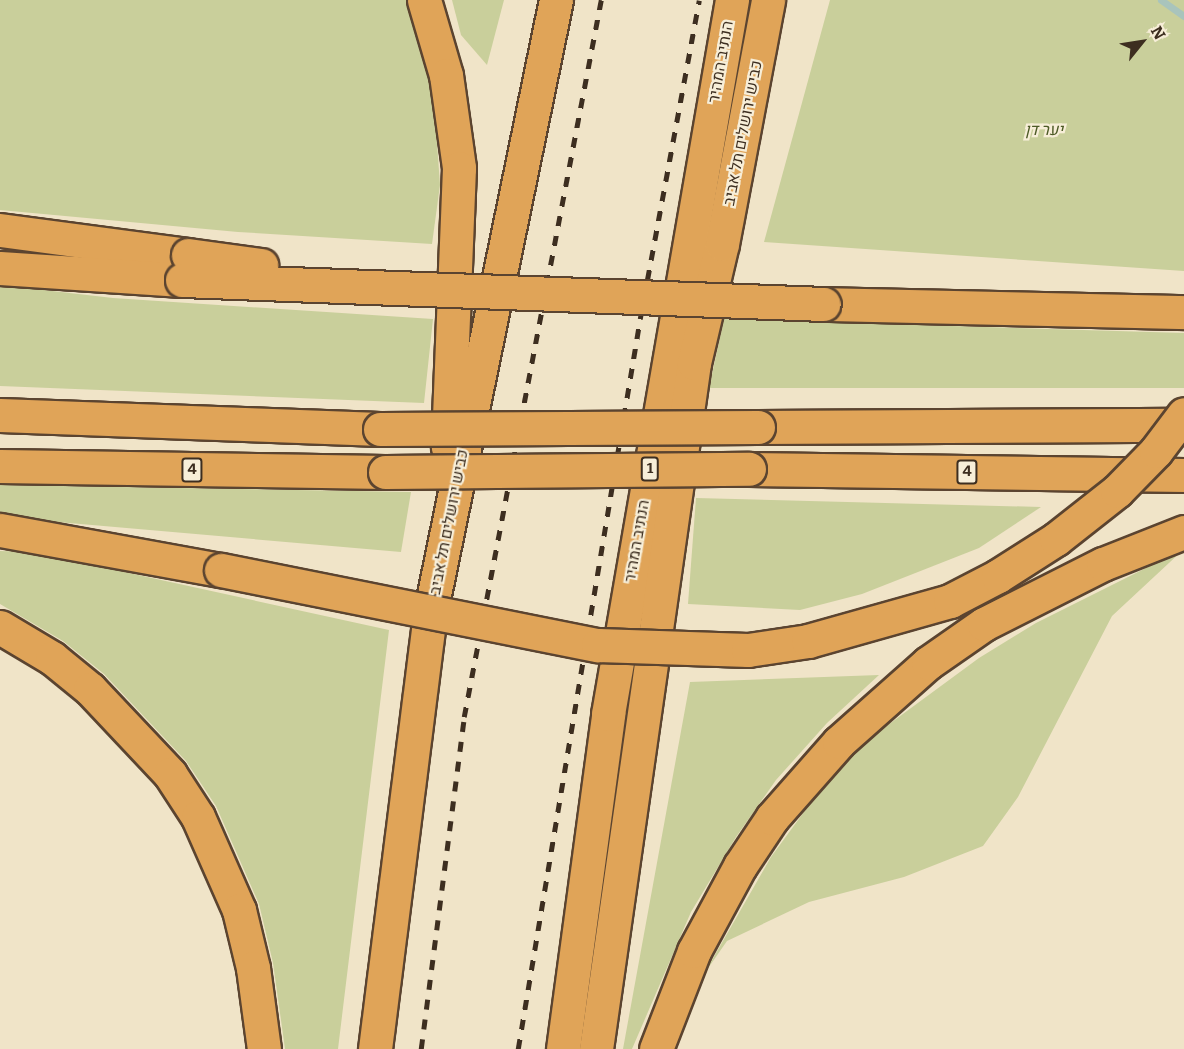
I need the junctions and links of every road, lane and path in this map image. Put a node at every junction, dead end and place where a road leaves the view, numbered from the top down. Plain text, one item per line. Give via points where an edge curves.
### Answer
1 (424, 0) edge
2 (556, 0) edge
3 (732, 0) edge
4 (768, 0) edge
5 (0, 230) edge
6 (0, 268) edge
7 (185, 268) junction
8 (1184, 312) edge
9 (1184, 414) edge
10 (0, 416) edge
11 (1184, 425) edge
12 (0, 466) edge
13 (1184, 475) edge
14 (0, 530) edge
15 (1184, 532) edge
16 (442, 555) junction
17 (0, 627) edge
18 (264, 1049) edge
19 (375, 1049) edge
20 (563, 1049) edge
21 (596, 1049) edge
22 (656, 1049) edge

1 - 16 highway via 446,75 459,168
2 - 16 highway, כביש ירושלים תל אביב
3 - 20 highway, הנתיב המהיר / 1 via 608,714
4 - 21 highway, כביש ירושלים תל אביב / 1 via 722,244 694,363
5 - 7 highway
6 - 7 highway
7 - 8 highway, bridge via 456,290
9 - 14 highway, bridge via 1156,451 1117,491 1056,539 998,576 951,601 808,641 748,650 598,645
10 - 11 highway, bridge via 380,429
12 - 13 highway, 4, bridge via 385,472 749,470
15 - 22 highway via 1102,564 984,624 928,663 839,742 772,818 740,866 694,951
16 - 19 highway, כביש ירושלים תל אביב via 429,619
17 - 18 highway via 52,658 90,689 170,774 198,817 239,910 253,968

